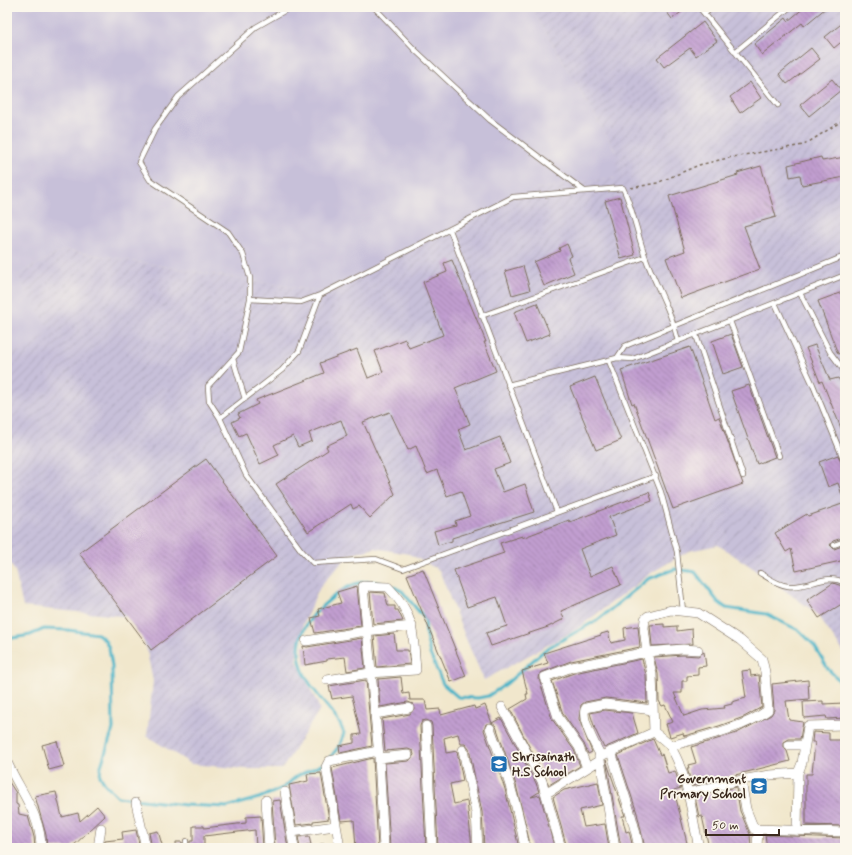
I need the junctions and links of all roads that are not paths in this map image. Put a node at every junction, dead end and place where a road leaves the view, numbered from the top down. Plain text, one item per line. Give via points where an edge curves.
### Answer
1 (291, 7) edge
2 (374, 7) edge
3 (700, 7) edge
4 (712, 7) edge
5 (790, 7) edge
6 (704, 13) junction
7 (735, 52) junction
8 (778, 105) dead end
9 (583, 190) junction
10 (450, 230) junction
11 (845, 256) edge
12 (645, 257) junction
13 (845, 275) edge
14 (800, 293) junction
15 (320, 295) junction
16 (250, 299) junction
17 (776, 302) junction
18 (481, 316) junction
19 (730, 321) junction
20 (675, 325) junction
21 (696, 335) junction
22 (678, 342) junction
23 (617, 358) junction
24 (233, 359) junction
25 (609, 361) junction
26 (845, 372) edge
27 (508, 385) junction
28 (245, 399) junction
29 (220, 418) junction
30 (779, 456) dead end
31 (845, 463) edge
32 (656, 476) junction
33 (744, 476) dead end
34 (557, 512) junction
35 (845, 541) edge
36 (834, 545) dead end
37 (760, 573) dead end
38 (845, 583) edge
39 (682, 608) junction
40 (412, 626) junction
41 (366, 631) junction
42 (306, 641) dead end
43 (698, 650) dead end
44 (647, 652) junction
45 (370, 673) junction
46 (327, 680) dead end
47 (502, 707) dead end
48 (409, 708) dead end
49 (653, 710) junction
50 (375, 714) junction
51 (426, 726) dead end
52 (845, 726) edge
53 (490, 728) dead end
54 (654, 732) junction
55 (789, 745) dead end
56 (805, 745) junction
57 (670, 746) junction
58 (463, 750) dead end
59 (611, 751) junction
60 (379, 754) junction
61 (408, 755) dead end
62 (600, 758) junction
63 (7, 762) edge
64 (587, 768) junction
65 (798, 773) junction
66 (9, 774) edge
67 (741, 780) junction
68 (285, 792) dead end
69 (547, 793) junction
70 (687, 793) junction
71 (266, 800) dead end
72 (136, 803) dead end
73 (335, 826) junction
74 (101, 828) dead end
75 (758, 830) junction
76 (797, 831) junction
77 (292, 832) junction
78 (845, 832) edge
79 (186, 841) dead end
80 (41, 848) edge
81 (98, 848) edge
82 (146, 848) edge
83 (186, 848) edge
84 (270, 848) edge
85 (294, 848) edge
86 (323, 848) edge
87 (327, 848) edge
88 (340, 848) edge
89 (384, 848) edge
90 (432, 848) edge
91 (478, 848) edge
92 (525, 848) edge
93 (561, 848) edge
94 (615, 848) edge
95 (639, 848) edge
96 (699, 848) edge
97 (758, 848) edge

1 - 16 lane via 256,27 178,97 155,129 139,162 150,180 228,232 243,254 250,278
2 - 9 lane via 414,49 490,120
3 - 6 lane
4 - 6 lane
5 - 7 lane
6 - 7 lane
7 - 8 lane
9 - 10 lane via 513,197
9 - 12 lane via 623,188
10 - 15 lane
10 - 18 lane
11 - 20 lane
12 - 18 lane
12 - 20 lane
13 - 14 lane
14 - 17 lane
14 - 26 lane via 830,352
15 - 16 lane via 301,302
15 - 28 lane via 299,351 282,370
16 - 24 lane via 239,352
17 - 19 lane
17 - 31 lane
18 - 27 lane
19 - 21 lane
19 - 30 lane
20 - 22 lane
20 - 23 lane via 626,346
21 - 22 lane
21 - 33 lane
22 - 23 lane via 633,359
23 - 25 lane
24 - 28 lane
24 - 29 lane via 208,386 209,401
25 - 27 lane
25 - 32 lane
27 - 34 lane
28 - 29 lane
29 - 34 lane via 246,476 313,563 376,559 402,569
32 - 34 lane
32 - 39 lane via 675,545
35 - 36 lane
37 - 38 lane via 788,586 826,579 838,579
39 - 44 street via 648,616 645,619
39 - 57 street via 698,613 740,640 762,658 768,710 760,716 710,735
40 - 41 street
40 - 41 street via 399,598 388,587 363,586
40 - 45 street via 416,670
41 - 42 street
41 - 45 street
43 - 44 street
44 - 49 street via 652,674
44 - 64 street via 572,667 545,677 558,717 579,747
45 - 46 street
45 - 50 street
47 - 69 street
48 - 50 street
49 - 54 street
49 - 62 street via 605,704 586,708 585,720
50 - 60 street
51 - 90 street
52 - 56 street via 808,726
53 - 92 street via 508,777
54 - 57 street
54 - 59 street
55 - 56 street
56 - 65 street
57 - 70 street
58 - 91 street via 476,813
59 - 62 street
59 - 95 street via 634,822
60 - 61 street
60 - 73 street via 329,761 326,767
60 - 89 street
62 - 64 street
62 - 94 street
63 - 66 street
64 - 69 street
65 - 67 street
65 - 76 street
66 - 80 street via 28,799 37,822
67 - 70 street
67 - 75 street via 746,809 754,829
68 - 77 street
69 - 93 street
70 - 96 street
71 - 84 street
72 - 82 street
73 - 77 street
73 - 88 street
74 - 81 street
75 - 76 street
75 - 97 street
76 - 78 street
77 - 85 street
79 - 83 lane
86 - 87 street

